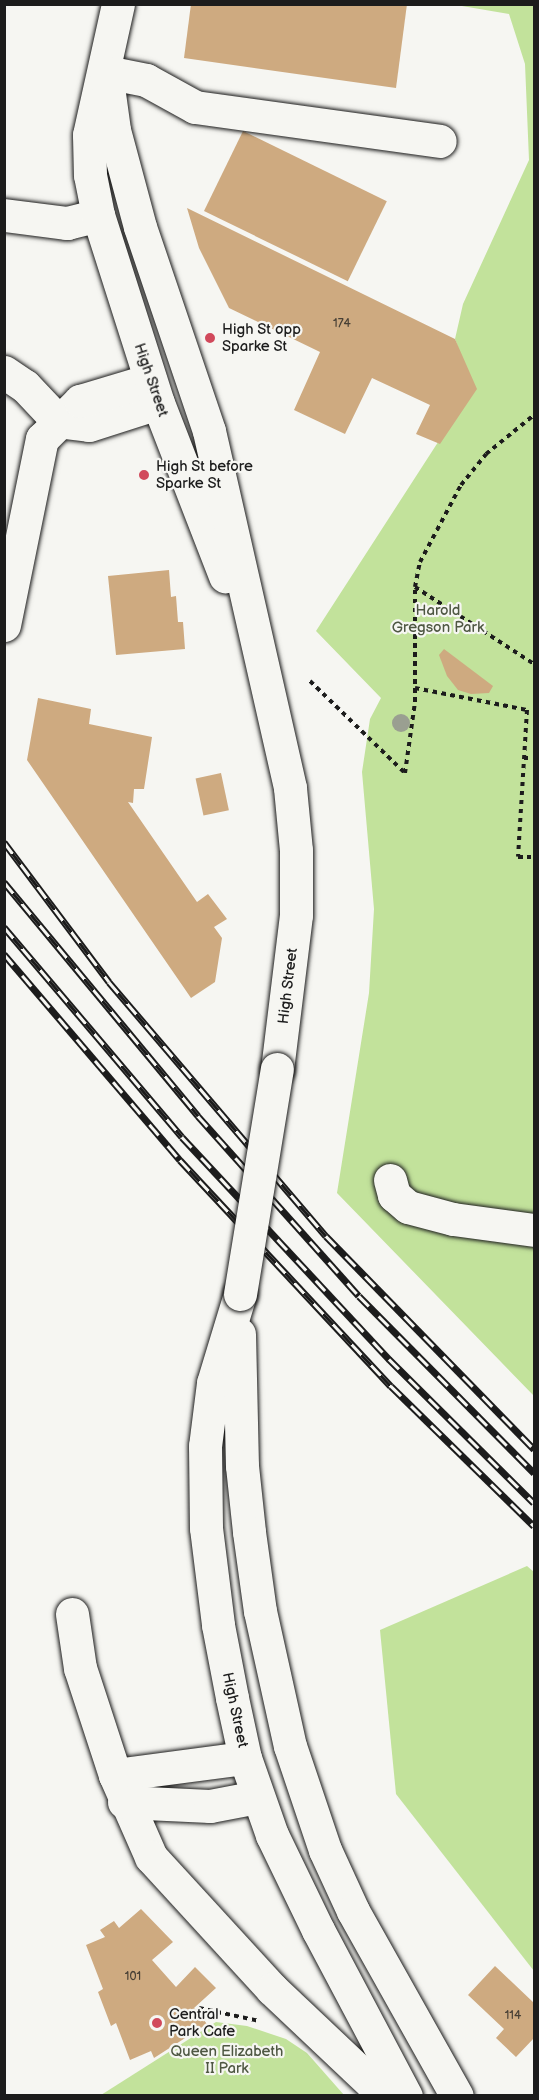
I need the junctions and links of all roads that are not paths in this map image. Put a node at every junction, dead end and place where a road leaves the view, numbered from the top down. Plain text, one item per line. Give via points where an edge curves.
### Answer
1 (118, 4) edge
2 (106, 72) junction
3 (440, 141) dead end
4 (4, 215) edge
5 (98, 215) junction
6 (140, 228) junction
7 (4, 372) edge
8 (160, 390) junction
9 (58, 421) junction
10 (229, 519) junction
11 (4, 625) edge
12 (267, 678) junction
13 (390, 1180) dead end
14 (534, 1230) edge
15 (240, 1294) junction
16 (72, 1614) dead end
17 (290, 1746) junction
18 (245, 1758) junction
19 (301, 1784) junction
20 (119, 1789) junction
21 (257, 1797) junction
22 (385, 2096) edge
23 (406, 2096) edge
24 (457, 2096) edge

1 - 2 main road, High Street
2 - 3 main road via 146,80 195,107
2 - 5 main road, High Street via 88,135
2 - 6 main road, High Street via 114,130
4 - 5 main road via 67,223
5 - 8 main road, High Street
6 - 8 main road via 147,315
6 - 10 main road, High Street via 208,431
7 - 9 main road via 25,386
8 - 9 main road via 89,425
8 - 10 main road via 186,432
8 - 12 main road, High Street
9 - 11 main road via 38,449
10 - 12 main road, High Street
12 - 15 main road, High Street, bridge via 290,788 296,850 291,974
13 - 14 main road via 394,1196 408,1207 453,1220
15 - 17 main road, High Street via 239,1412 249,1532 260,1611
15 - 18 main road, High Street via 213,1383 205,1446 206,1505 218,1625
16 - 20 main road via 80,1668
17 - 18 main road
17 - 19 main road, High Street
18 - 20 main road
18 - 21 main road, High Street
19 - 21 main road
19 - 24 main road, High Street via 353,1911
20 - 21 main road via 210,1806
20 - 22 main road via 151,1857 272,1989
21 - 23 main road, High Street via 313,1921

